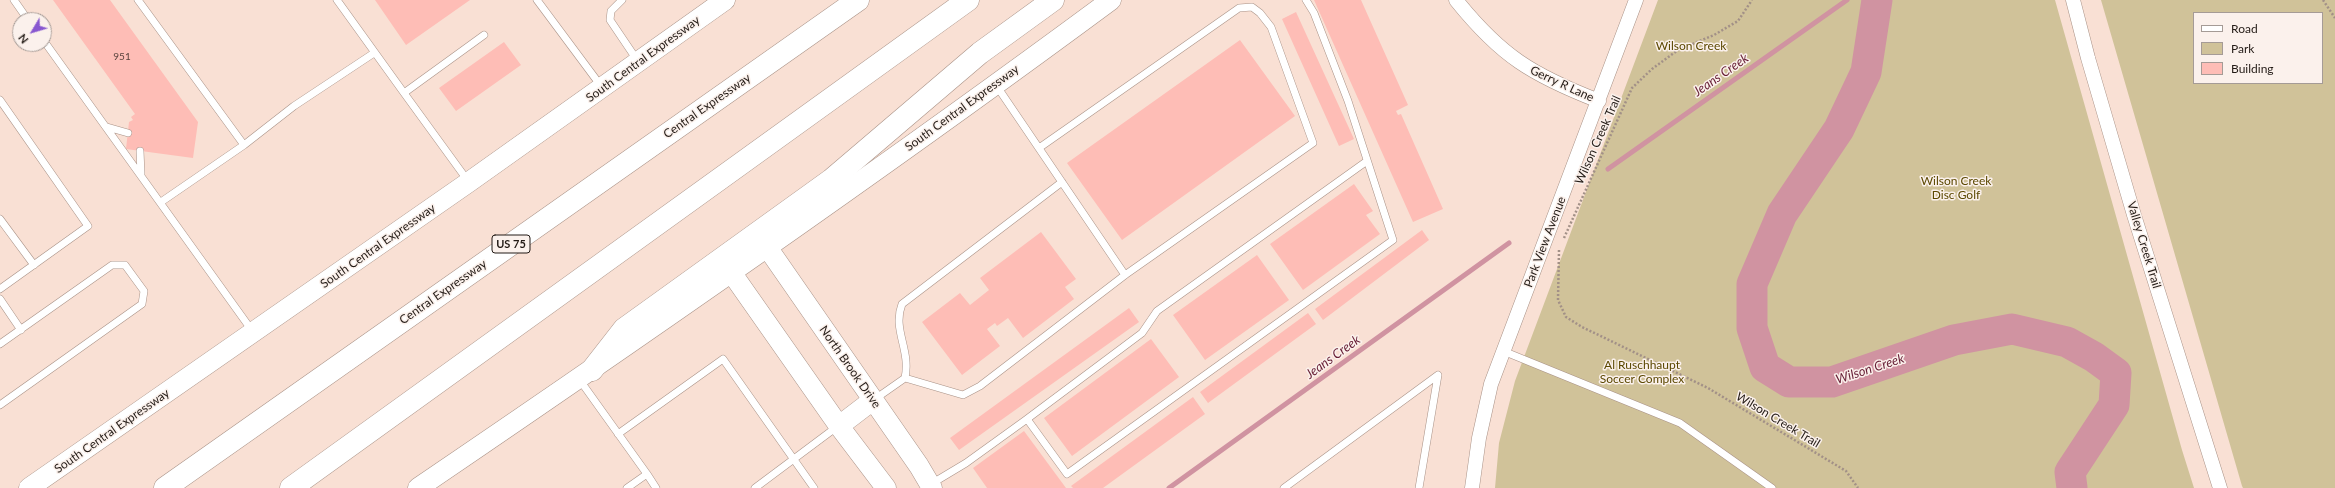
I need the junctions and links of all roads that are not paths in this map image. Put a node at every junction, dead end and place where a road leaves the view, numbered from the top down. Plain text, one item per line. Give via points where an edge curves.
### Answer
1 (14, 0) edge
2 (138, 0) edge
3 (337, 0) edge
4 (537, 0) edge
5 (622, 0) edge
6 (725, 0) edge
7 (858, 0) edge
8 (968, 0) edge
9 (1053, 0) edge
10 (1110, 0) edge
11 (1306, 0) edge
12 (1456, 0) edge
13 (1636, 0) edge
14 (2073, 0) edge
15 (22, 12) edge
16 (484, 34) dead end
17 (52, 52) edge
18 (374, 53) junction
19 (638, 62) junction
20 (996, 85) junction
21 (602, 88) junction
22 (404, 93) junction
23 (0, 100) edge
24 (1599, 101) junction
25 (107, 128) junction
26 (128, 133) dead end
27 (244, 145) junction
28 (1039, 148) junction
29 (140, 151) dead end
30 (1367, 161) junction
31 (141, 174) junction
32 (469, 182) junction
33 (1062, 182) junction
34 (161, 202) junction
35 (0, 219) edge
36 (767, 247) junction
37 (34, 265) junction
38 (731, 272) junction
39 (1125, 275) junction
40 (0, 289) edge
41 (0, 299) edge
42 (21, 330) junction
43 (254, 333) junction
44 (0, 344) edge
45 (1503, 351) junction
46 (585, 374) junction
47 (904, 378) junction
48 (873, 400) junction
49 (0, 405) edge
50 (1027, 420) junction
51 (839, 426) junction
52 (618, 434) junction
53 (794, 459) junction
54 (647, 474) junction
55 (931, 486) edge
56 (29, 488) edge
57 (165, 488) edge
58 (291, 488) edge
59 (418, 488) edge
60 (627, 488) edge
61 (656, 488) edge
62 (755, 488) edge
63 (814, 488) edge
64 (886, 488) edge
65 (1284, 488) edge
66 (1419, 488) edge
67 (1472, 488) edge
68 (1772, 488) edge
69 (2220, 488) edge

1 - 15 lane
2 - 27 lane
3 - 18 lane
4 - 21 lane
5 - 19 lane via 611,11 610,20
6 - 19 main road, South Central Expressway
7 - 57 highway, Central Expressway / US 75
8 - 58 highway
9 - 46 highway via 980,54 831,180 624,329
10 - 20 main road, South Central Expressway
11 - 30 lane via 1314,13 1348,101
12 - 24 street, Gerry R Lane via 1477,26 1518,63 1559,85
13 - 24 street, Park View Avenue
14 - 69 street, Valley Creek Trail via 2134,215
16 - 22 lane
17 - 25 lane
18 - 22 lane
18 - 27 lane via 294,106
19 - 21 main road, South Central Expressway
20 - 28 lane
20 - 36 main road, South Central Expressway
21 - 32 main road, South Central Expressway
22 - 32 lane
23 - 37 lane via 88,226
24 - 45 street, Park View Avenue
25 - 26 lane
25 - 31 lane
27 - 34 lane
28 - 33 lane
28 - 39 lane via 1239,8 1252,7 1271,27 1313,143
29 - 31 lane
30 - 50 lane via 1157,311 1142,333
30 - 50 lane via 1393,240 1067,474
31 - 34 lane
32 - 43 main road, South Central Expressway
33 - 39 lane
33 - 47 lane via 902,304 899,311 899,332 908,364
34 - 43 lane
35 - 37 lane
36 - 38 main road, South Central Expressway
36 - 48 main road, North Brook Drive
37 - 40 lane
38 - 46 main road, South Central Expressway
38 - 51 main road
39 - 47 lane via 980,386 963,395
41 - 42 lane
42 - 44 lane
42 - 49 lane via 112,265 125,265 144,291 142,304
43 - 56 main road, South Central Expressway
45 - 67 street, Park View Avenue via 1484,408
45 - 68 lane via 1680,423
46 - 52 lane
46 - 59 main road, South Central Expressway
47 - 48 lane
48 - 51 main road
48 - 55 main road, North Brook Drive
50 - 55 lane
51 - 53 lane
51 - 64 main road
52 - 53 lane via 723,359
52 - 54 lane
53 - 62 lane
53 - 63 lane
54 - 60 lane
54 - 61 lane
65 - 66 lane via 1438,375

